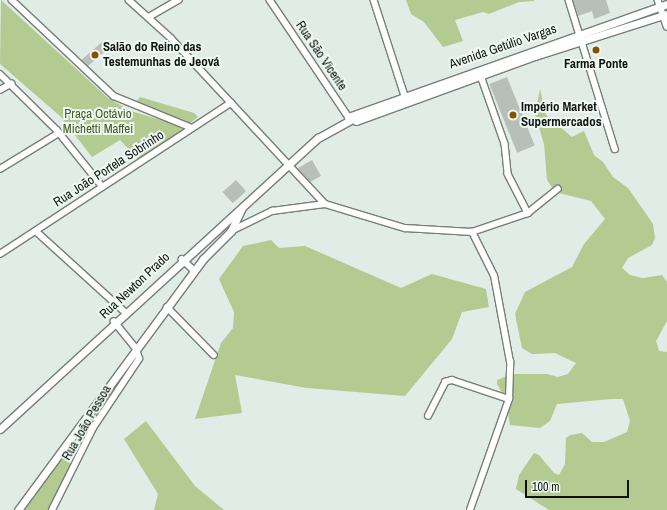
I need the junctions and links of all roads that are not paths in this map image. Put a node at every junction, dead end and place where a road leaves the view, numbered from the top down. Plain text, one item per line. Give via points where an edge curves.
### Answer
1 (12, 0) edge
2 (129, 0) edge
3 (179, 0) edge
4 (270, 0) edge
5 (374, 0) edge
6 (569, 0) edge
7 (661, 3) edge
8 (665, 15) edge
9 (149, 17) junction
10 (667, 26) edge
11 (579, 33) junction
12 (582, 42) junction
13 (533, 49) junction
14 (535, 56) junction
15 (479, 68) junction
16 (0, 74) edge
17 (480, 76) junction
18 (11, 84) junction
19 (0, 90) edge
20 (404, 95) junction
21 (231, 103) junction
22 (407, 103) junction
23 (352, 119) junction
24 (192, 128) junction
25 (59, 133) junction
26 (615, 149) dead end
27 (288, 164) junction
28 (0, 169) edge
29 (102, 186) junction
30 (558, 189) dead end
31 (325, 204) junction
32 (242, 205) junction
33 (528, 213) junction
34 (231, 230) junction
35 (36, 231) junction
36 (472, 232) junction
37 (0, 254) edge
38 (182, 259) junction
39 (194, 270) junction
40 (167, 307) junction
41 (125, 312) junction
42 (114, 322) junction
43 (136, 349) junction
44 (214, 355) dead end
45 (509, 399) junction
46 (428, 416) dead end
47 (0, 429) edge
48 (18, 510) edge
49 (52, 510) edge
50 (470, 510) edge

1 - 24 street via 114,96
2 - 9 street
3 - 9 street
4 - 23 street, Rua São Vicente
5 - 20 street
6 - 11 street
7 - 8 street
7 - 11 street, Avenida Getúlio Vargas
8 - 10 street
8 - 12 street, Avenida Getúlio Vargas
9 - 21 street
11 - 12 street
11 - 13 street, Avenida Getúlio Vargas
12 - 14 street, Avenida Getúlio Vargas
12 - 26 street
13 - 14 street
13 - 15 street, Avenida Getúlio Vargas
14 - 17 street, Avenida Getúlio Vargas
15 - 17 street
15 - 20 street, Avenida Getúlio Vargas
16 - 18 street
17 - 22 street, Avenida Getúlio Vargas
17 - 33 street via 505,144 508,174
18 - 19 street
18 - 25 street
20 - 22 street
20 - 23 street, Avenida Getúlio Vargas
21 - 24 street, Rua João Portela Sobrinho
21 - 27 street
22 - 23 street, Avenida Getúlio Vargas
23 - 27 street, Avenida Getúlio Vargas via 332,128
24 - 29 street, Rua João Portela Sobrinho
25 - 28 street
25 - 29 street
27 - 31 street
27 - 32 street, Rua Newton Prado
29 - 35 street, Rua João Portela Sobrinho
30 - 33 street
31 - 34 street via 272,211
31 - 36 street via 405,228
32 - 34 street
32 - 38 street, Rua Newton Prado
33 - 36 street
34 - 39 street
35 - 37 street, Rua João Portela Sobrinho
35 - 41 street
36 - 45 street via 494,276 510,362
38 - 39 street
38 - 41 street, Rua Newton Prado
39 - 40 street
40 - 43 street
40 - 44 street
41 - 42 street, Rua Newton Prado
42 - 43 street
42 - 47 street, Rua Newton Prado
43 - 48 street
43 - 49 street, Rua João Pessoa via 139,359 93,428
45 - 46 street via 452,380 445,382
45 - 50 street

